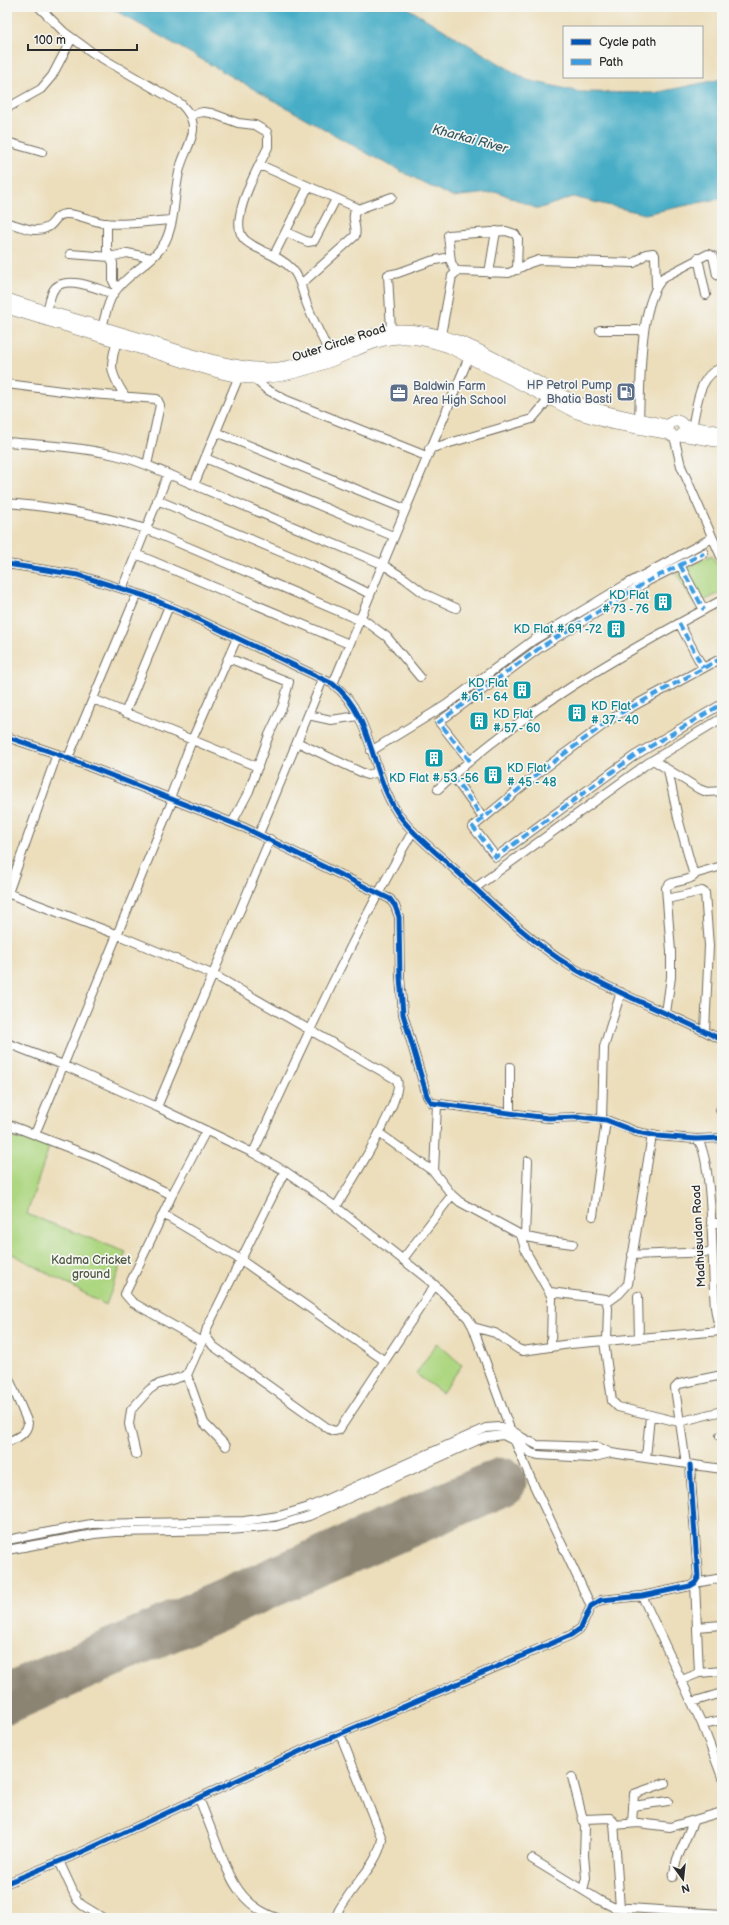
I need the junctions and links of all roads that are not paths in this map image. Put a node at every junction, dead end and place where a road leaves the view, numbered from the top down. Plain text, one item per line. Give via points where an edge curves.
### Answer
1 (38, 7) edge
2 (72, 38) junction
3 (7, 108) edge
4 (190, 115) junction
5 (7, 142) edge
6 (42, 152) dead end
7 (260, 165) junction
8 (308, 186) junction
9 (392, 197) dead end
10 (336, 199) junction
11 (360, 209) junction
12 (172, 220) junction
13 (7, 223) edge
14 (107, 223) junction
15 (286, 232) junction
16 (496, 232) junction
17 (70, 254) dead end
18 (274, 255) junction
19 (110, 257) junction
20 (450, 257) junction
21 (151, 258) junction
22 (698, 258) junction
23 (517, 270) junction
24 (456, 272) junction
25 (489, 273) junction
26 (722, 277) edge
27 (301, 284) junction
28 (656, 286) junction
29 (115, 291) junction
30 (706, 295) dead end
31 (7, 299) edge
32 (7, 308) edge
33 (47, 312) junction
34 (102, 328) junction
35 (392, 330) junction
36 (600, 330) dead end
37 (644, 330) junction
38 (441, 335) junction
39 (117, 341) junction
40 (329, 352) junction
41 (471, 352) junction
42 (246, 366) junction
43 (722, 368) edge
44 (239, 376) junction
45 (252, 378) junction
46 (7, 384) edge
47 (125, 396) junction
48 (549, 399) junction
49 (639, 419) junction
50 (678, 431) junction
51 (216, 432) junction
52 (722, 432) edge
53 (7, 442) edge
54 (722, 442) edge
55 (427, 453) junction
56 (205, 458) junction
57 (147, 465) junction
58 (170, 475) junction
59 (194, 485) junction
60 (157, 500) junction
61 (7, 502) edge
62 (404, 509) junction
63 (146, 529) junction
64 (393, 536) junction
65 (712, 538) junction
66 (704, 553) dead end
67 (136, 554) junction
68 (722, 559) edge
69 (7, 564) edge
70 (382, 564) junction
71 (680, 565) junction
72 (122, 589) junction
73 (137, 594) junction
74 (370, 594) junction
75 (722, 600) edge
76 (169, 606) junction
77 (456, 608) dead end
78 (704, 610) junction
79 (360, 618) junction
80 (679, 623) junction
81 (237, 638) junction
82 (349, 644) junction
83 (228, 658) junction
84 (722, 658) edge
85 (703, 668) junction
86 (420, 677) dead end
87 (323, 679) junction
88 (333, 684) junction
89 (93, 699) junction
90 (722, 704) edge
91 (125, 713) junction
92 (308, 715) junction
93 (358, 716) junction
94 (722, 718) edge
95 (7, 737) edge
96 (192, 740) junction
97 (297, 742) junction
98 (371, 751) junction
99 (57, 754) junction
100 (68, 758) junction
101 (653, 760) junction
102 (470, 761) junction
103 (258, 767) junction
104 (668, 770) junction
105 (378, 772) junction
106 (453, 776) junction
107 (438, 789) dead end
108 (722, 791) edge
109 (171, 799) junction
110 (483, 818) junction
111 (232, 823) junction
112 (413, 830) junction
113 (259, 834) junction
114 (270, 840) junction
115 (722, 866) edge
116 (694, 874) junction
117 (475, 888) junction
118 (378, 892) junction
119 (7, 894) edge
120 (667, 899) junction
121 (118, 935) junction
122 (214, 975) junction
123 (621, 992) junction
124 (666, 1013) junction
125 (310, 1029) junction
126 (705, 1031) junction
127 (722, 1040) edge
128 (7, 1043) edge
129 (63, 1065) junction
130 (510, 1067) dead end
131 (437, 1104) junction
132 (157, 1107) junction
133 (510, 1113) junction
134 (604, 1120) junction
135 (7, 1124) edge
136 (206, 1131) junction
137 (380, 1133) junction
138 (35, 1134) junction
139 (652, 1135) junction
140 (722, 1138) edge
141 (696, 1139) junction
142 (253, 1153) junction
143 (528, 1161) dead end
144 (285, 1171) junction
145 (434, 1172) junction
146 (172, 1195) junction
147 (452, 1195) junction
148 (336, 1207) junction
149 (163, 1214) junction
150 (593, 1216) dead end
151 (711, 1223) junction
152 (722, 1223) edge
153 (523, 1236) junction
154 (573, 1244) dead end
155 (712, 1252) junction
156 (632, 1255) junction
157 (403, 1259) junction
158 (241, 1260) junction
159 (435, 1285) junction
160 (550, 1292) junction
161 (638, 1296) dead end
162 (608, 1302) junction
163 (473, 1327) junction
164 (722, 1332) edge
165 (204, 1338) junction
166 (639, 1338) junction
167 (605, 1341) junction
168 (551, 1347) junction
169 (385, 1361) junction
170 (7, 1374) edge
171 (187, 1374) junction
172 (722, 1375) edge
173 (10, 1386) edge
174 (722, 1411) edge
175 (650, 1416) junction
176 (679, 1422) junction
177 (510, 1429) junction
178 (515, 1441) junction
179 (7, 1442) edge
180 (226, 1446) dead end
181 (611, 1453) junction
182 (136, 1454) dead end
183 (646, 1458) junction
184 (688, 1465) junction
185 (722, 1469) edge
186 (7, 1540) edge
187 (7, 1550) edge
188 (722, 1578) edge
189 (695, 1583) junction
190 (642, 1596) junction
191 (590, 1606) junction
192 (722, 1625) edge
193 (697, 1627) junction
194 (722, 1671) edge
195 (699, 1673) junction
196 (682, 1680) junction
197 (722, 1693) edge
198 (692, 1702) junction
199 (722, 1720) edge
200 (702, 1724) junction
201 (340, 1734) junction
202 (572, 1777) dead end
203 (722, 1777) edge
204 (665, 1783) dead end
205 (199, 1798) junction
206 (668, 1801) dead end
207 (633, 1806) junction
208 (722, 1812) edge
209 (584, 1820) junction
210 (693, 1822) junction
211 (632, 1823) junction
212 (614, 1825) junction
213 (532, 1859) dead end
214 (59, 1861) junction
215 (673, 1877) dead end
216 (7, 1883) edge
217 (583, 1890) junction
218 (620, 1908) junction
219 (722, 1914) edge
220 (274, 1917) edge
221 (103, 1918) edge
222 (336, 1918) edge

1 - 2 street
2 - 3 street via 52,76 42,89
2 - 4 street via 181,104
4 - 7 street via 211,113 262,128 266,132 268,142
4 - 12 street via 193,131 176,184
5 - 6 street
7 - 8 street
7 - 18 street via 239,212 239,228 241,236 246,241
8 - 10 street
8 - 15 street
9 - 11 street
10 - 11 street
10 - 15 street via 314,241 308,242
11 - 27 street via 356,210 353,216 355,236
12 - 14 street
12 - 21 street via 165,241
13 - 14 street via 43,230 50,227 58,216 64,214
14 - 19 street via 106,246
15 - 18 street
16 - 20 street via 449,234 447,237
16 - 23 street via 506,231 517,236
16 - 25 street
17 - 19 street
18 - 27 street via 293,269
19 - 21 street via 124,253
19 - 29 street via 114,268
20 - 24 street
20 - 35 street via 388,275
21 - 29 street
22 - 26 street via 708,254 713,256 717,275
22 - 28 street via 664,278
22 - 30 street
23 - 25 street via 506,274
23 - 28 street via 539,260 634,263 646,254 653,253
24 - 25 street
24 - 38 street via 452,276
27 - 40 street via 305,299
28 - 37 street
29 - 33 street via 78,283 61,285 54,290
29 - 34 street
31 - 33 main road, Outer Circle Road
32 - 39 main road, Outer Circle Road
33 - 34 main road, Outer Circle Road
34 - 42 main road, Outer Circle Road
35 - 38 main road, Outer Circle Road via 414,330
35 - 40 main road, Outer Circle Road via 367,336
36 - 37 street
37 - 49 street
38 - 41 main road, Outer Circle Road
39 - 44 main road, Outer Circle Road
39 - 47 street via 111,361 115,380
40 - 42 main road, Outer Circle Road via 279,368
41 - 45 main road, Outer Circle Road via 428,340 398,338 383,340 300,371 280,376
41 - 48 main road, Outer Circle Road
41 - 49 main road, Outer Circle Road via 574,401
41 - 55 street
42 - 45 street
43 - 50 street via 715,370 705,381
44 - 45 main road, Outer Circle Road
44 - 51 street
45 - 55 street via 286,400
46 - 47 street
47 - 57 street via 153,398 159,401
48 - 50 main road, Outer Circle Road via 577,413 610,423
48 - 55 street via 532,419
49 - 50 main road, Outer Circle Road
50 - 52 main road
50 - 54 main road
50 - 65 street via 680,466
51 - 56 street
51 - 62 street
53 - 57 street via 84,449 116,455
55 - 62 street
56 - 59 street
56 - 64 street
57 - 58 street
58 - 59 street
58 - 60 street
59 - 70 street
60 - 63 street
60 - 74 street via 312,565
61 - 63 street via 110,517
62 - 64 street
63 - 67 street
63 - 79 street
64 - 70 street
65 - 68 street
65 - 98 street via 625,585 532,641 446,705
66 - 71 street
67 - 72 street
67 - 82 street
69 - 72 street via 78,575
70 - 74 street
70 - 77 street via 425,594
71 - 78 street
71 - 102 street via 648,581 541,647 439,722
72 - 73 street
73 - 76 street
73 - 89 street
74 - 79 street
75 - 78 street
76 - 81 street
76 - 91 street
78 - 80 street
79 - 82 street
79 - 86 street via 387,637
80 - 85 street
80 - 102 street via 532,712
81 - 83 street
81 - 87 street
82 - 88 street
83 - 96 street
83 - 103 street via 289,682 283,705
84 - 85 street
85 - 110 street via 617,715
87 - 88 street
87 - 92 street
88 - 93 street via 344,692
89 - 91 street
89 - 100 street
90 - 110 street via 634,756 496,857 473,827
91 - 96 street
92 - 93 street via 331,720
92 - 97 street
93 - 98 street
94 - 101 street
95 - 99 street
96 - 103 street
96 - 109 street
97 - 105 street via 367,775
97 - 113 street
98 - 105 street
99 - 100 street
99 - 119 street
100 - 109 street
101 - 104 street
101 - 117 street
102 - 106 street
103 - 111 street
104 - 108 street via 699,789 707,792
104 - 116 street
105 - 112 street via 402,819
106 - 107 street
106 - 110 street
109 - 111 street
109 - 121 street
111 - 113 street
112 - 117 street
112 - 118 street
113 - 114 street
114 - 118 street
114 - 122 street
115 - 116 street
116 - 120 street via 692,878 668,886
117 - 123 street via 568,966
118 - 125 street
118 - 131 street via 390,899 398,911 403,1014 427,1096
119 - 121 street
120 - 124 street via 671,978
120 - 126 street via 702,891 705,893 709,946
121 - 122 street
121 - 129 street
122 - 125 street
122 - 132 street
123 - 124 street
123 - 134 street via 604,1047
124 - 126 street
125 - 137 street via 397,1080 398,1089
125 - 142 street
126 - 127 street
128 - 129 street
129 - 132 street
129 - 138 street
130 - 133 street
131 - 133 street
131 - 145 street
132 - 136 street
133 - 134 street via 548,1118 580,1117
134 - 139 street
134 - 150 street
135 - 138 street
136 - 142 street
136 - 146 street
137 - 145 street
137 - 148 street
138 - 146 street via 98,1159
139 - 141 street
139 - 156 street
140 - 141 street
141 - 151 street, Madhusudan Road via 704,1150
142 - 144 street
143 - 153 street
144 - 148 street
144 - 158 street
145 - 147 street
146 - 149 street
147 - 153 street
147 - 157 street
148 - 157 street
149 - 158 street
149 - 165 street via 125,1294 132,1302
151 - 152 street
151 - 155 street, Madhusudan Road
153 - 154 street
153 - 160 street via 526,1252
155 - 156 street
155 - 164 street, Madhusudan Road via 715,1305
156 - 162 street via 628,1284
157 - 159 street
158 - 165 street
158 - 169 street
159 - 163 street via 468,1318
159 - 169 street
160 - 162 street via 601,1297
160 - 168 street via 553,1306
161 - 166 street
162 - 167 street
163 - 168 street via 495,1333 523,1351
163 - 177 street
164 - 166 street
165 - 169 street via 334,1431 342,1426
165 - 171 street
166 - 167 street
167 - 168 street
167 - 175 street via 612,1401 618,1407
170 - 173 street
171 - 180 street via 204,1423
171 - 182 street via 156,1385 131,1410 129,1424
172 - 176 street via 676,1385
173 - 179 street via 28,1423 28,1429
174 - 176 street
175 - 176 street
175 - 183 street
176 - 184 street
177 - 178 street
177 - 181 street via 537,1444 598,1448
177 - 186 street via 492,1428 480,1431 309,1507 279,1516 244,1521 91,1524
178 - 181 street via 538,1455 590,1458
178 - 187 street via 503,1435 487,1437 309,1516 276,1526 229,1530 109,1532
178 - 191 street
181 - 183 street
183 - 184 street
184 - 185 street
184 - 189 street via 698,1578
188 - 189 street
189 - 190 street
189 - 193 street
190 - 191 street via 601,1600
190 - 196 street
191 - 201 street via 581,1628 571,1635
192 - 193 street
193 - 195 street
194 - 195 street
195 - 196 street
196 - 198 street
197 - 198 street
198 - 200 street
199 - 200 street
200 - 203 street
201 - 205 street
201 - 222 street via 382,1839 376,1859 352,1888
202 - 209 street
204 - 207 street via 636,1793
205 - 214 street
205 - 220 street via 236,1887 252,1906
206 - 207 street
207 - 211 street
208 - 210 street
209 - 212 street via 610,1818
209 - 217 street via 586,1878
210 - 211 street via 670,1828
210 - 215 street via 677,1859
211 - 212 street
212 - 218 street
213 - 217 street
214 - 216 street
214 - 221 street via 78,1900
217 - 218 street
218 - 219 street

